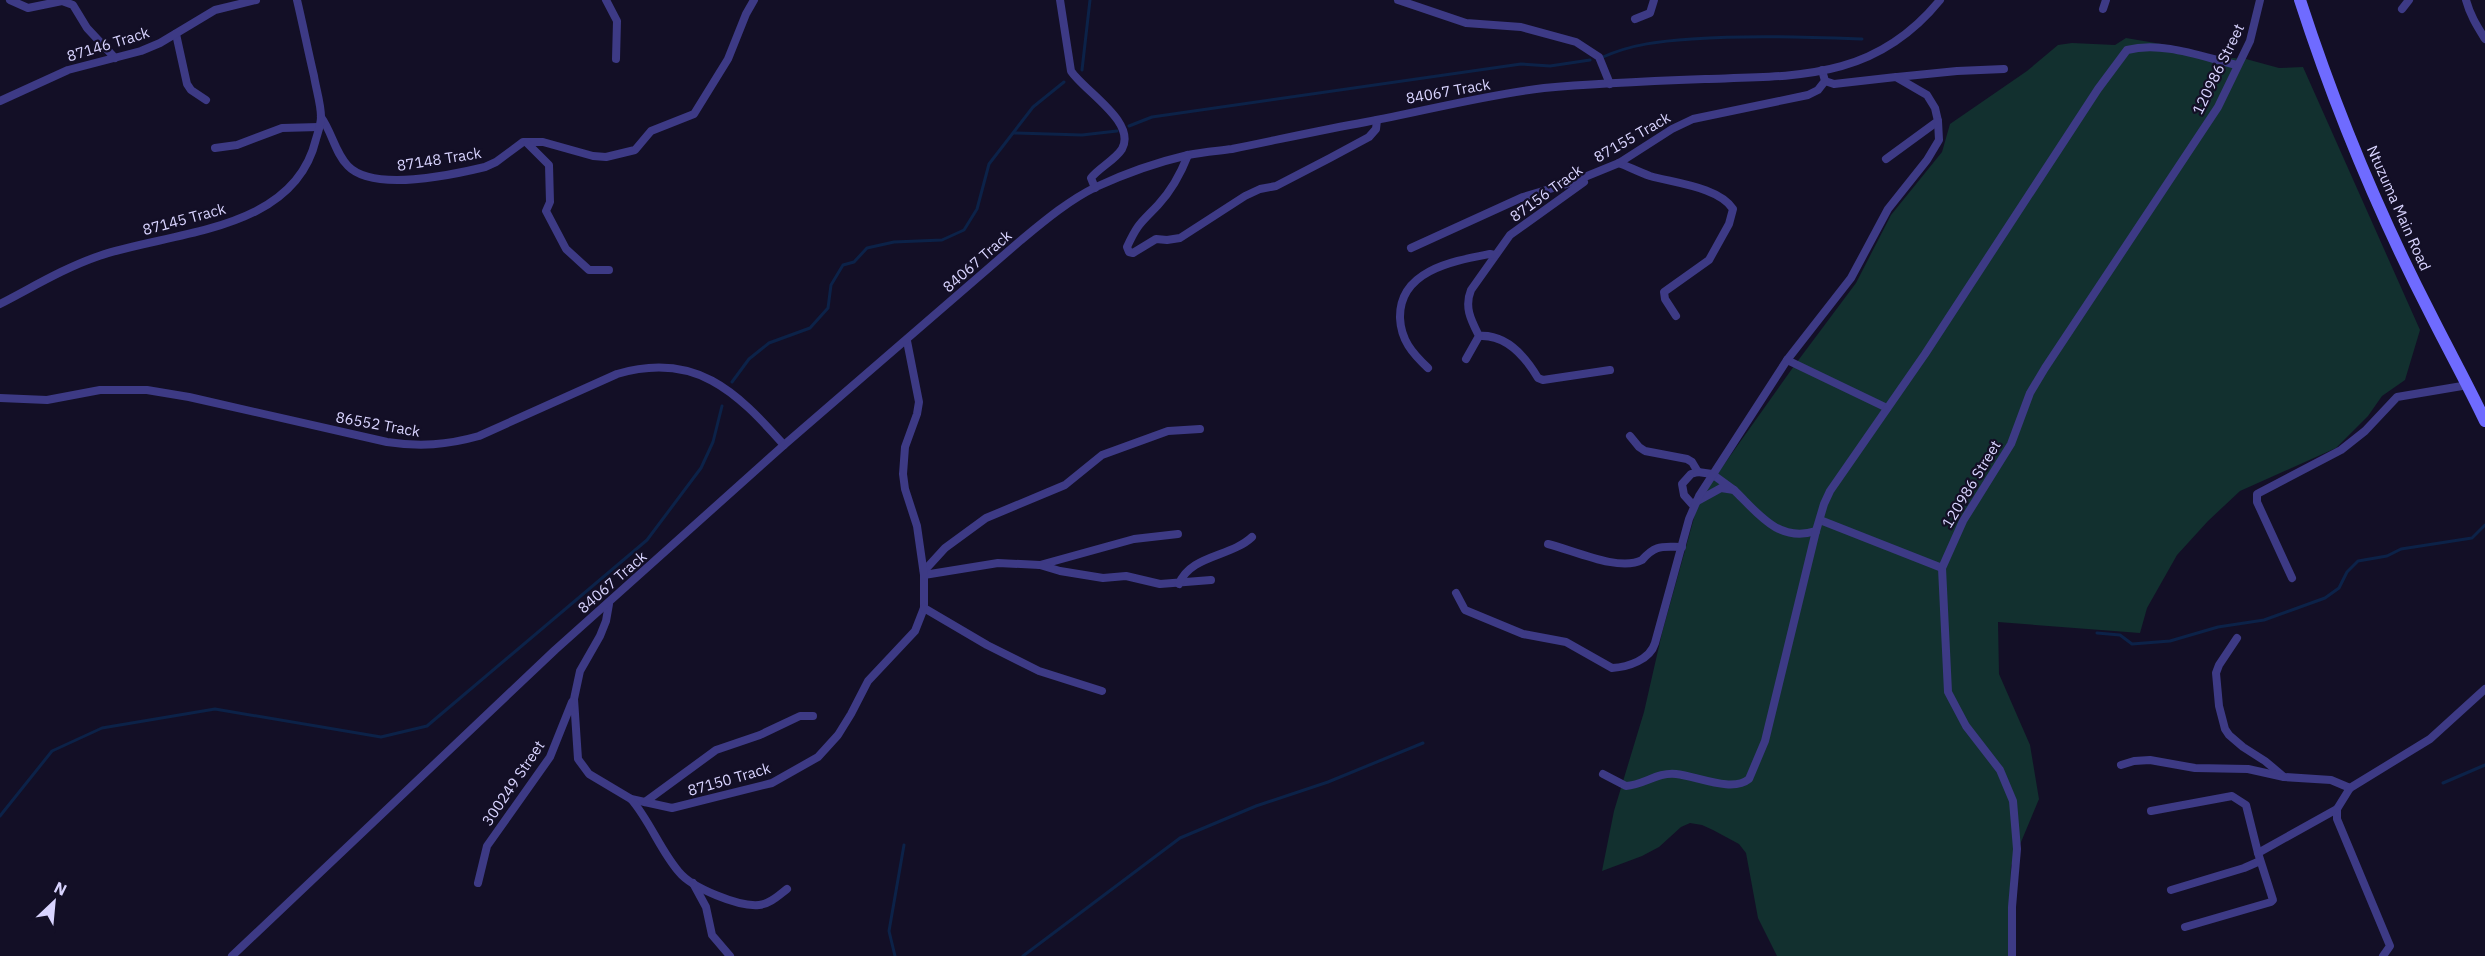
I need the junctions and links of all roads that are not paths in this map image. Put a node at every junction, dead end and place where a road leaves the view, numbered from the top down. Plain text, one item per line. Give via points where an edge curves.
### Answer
1 (10, 0) edge
2 (256, 0) edge
3 (297, 0) edge
4 (606, 0) edge
5 (754, 0) edge
6 (1060, 0) edge
7 (1398, 0) edge
8 (1654, 0) edge
9 (1940, 0) edge
10 (2106, 0) edge
11 (2260, 0) edge
12 (2300, 0) edge
13 (2409, 0) edge
14 (2466, 0) edge
15 (2103, 9) dead end
16 (2402, 9) dead end
17 (1635, 20) dead end
18 (176, 34) junction
19 (2485, 39) edge
20 (115, 58) junction
21 (616, 60) dead end
22 (2237, 65) junction
23 (2004, 69) dead end
24 (1822, 70) junction
25 (1896, 77) junction
26 (1825, 81) junction
27 (1610, 84) junction
28 (206, 100) dead end
29 (0, 101) edge
30 (321, 117) junction
31 (1377, 120) junction
32 (1938, 121) junction
33 (319, 127) junction
34 (527, 142) junction
35 (215, 148) dead end
36 (1188, 155) junction
37 (1886, 159) dead end
38 (1619, 163) junction
39 (1596, 173) junction
40 (1095, 188) junction
41 (1411, 248) dead end
42 (1495, 255) junction
43 (609, 270) dead end
44 (0, 304) edge
45 (1676, 316) dead end
46 (1479, 336) junction
47 (907, 341) junction
48 (1466, 358) dead end
49 (1787, 360) junction
50 (1428, 368) dead end
51 (1610, 370) dead end
52 (2468, 385) junction
53 (0, 398) edge
54 (1887, 408) junction
55 (2485, 421) edge
56 (1200, 429) dead end
57 (1630, 436) dead end
58 (784, 446) junction
59 (1698, 472) junction
60 (1712, 474) junction
61 (1734, 490) junction
62 (1695, 504) junction
63 (1820, 520) junction
64 (1816, 531) junction
65 (1178, 534) dead end
66 (1252, 537) dead end
67 (1548, 544) dead end
68 (1682, 547) junction
69 (1040, 565) junction
70 (1942, 568) junction
71 (924, 573) junction
72 (2292, 578) dead end
73 (1211, 580) dead end
74 (1179, 584) junction
75 (1456, 593) dead end
76 (609, 604) junction
77 (924, 608) junction
78 (2238, 638) dead end
79 (2485, 689) edge
80 (1102, 691) dead end
81 (574, 699) junction
82 (813, 716) dead end
83 (2121, 765) dead end
84 (1603, 774) dead end
85 (2284, 777) junction
86 (2350, 788) junction
87 (631, 799) junction
88 (645, 802) junction
89 (2337, 809) junction
90 (2151, 811) dead end
91 (2259, 857) junction
92 (478, 883) dead end
93 (692, 883) junction
94 (787, 889) dead end
95 (2171, 890) dead end
96 (2185, 927) dead end
97 (2390, 946) junction
98 (232, 956) edge
99 (730, 956) edge
100 (2012, 956) edge
101 (2383, 956) edge
102 (2391, 956) edge

1 - 20 street via 28,8 62,1 73,5 87,28
2 - 18 street, 87146 Track via 215,10
3 - 30 street, 87145 Track
4 - 21 street via 617,21
5 - 34 street via 728,58 694,114 651,131 635,150 606,157
6 - 40 street via 1071,71 1116,117 1124,133 1119,153 1091,178
7 - 27 street via 1466,23 1521,27 1576,42 1599,57
8 - 17 street via 1650,13
9 - 24 street, 84067 Track via 1912,30 1880,52
10 - 15 street
11 - 22 street, 120986 Street via 2254,30
12 - 52 main road, Ntuzuma Main Road via 2324,73 2383,212
13 - 16 street
14 - 19 street via 2472,20
18 - 20 street, 87146 Track via 141,51
18 - 28 street via 187,84
20 - 29 street, 87146 Track via 68,70
22 - 54 street via 2154,46 2127,50
22 - 70 street, 120986 Street via 2218,107 2030,393 2011,444 1963,521
23 - 25 street
24 - 26 street
24 - 27 street, 84067 Track via 1770,78
25 - 26 street via 1834,84
25 - 32 street via 1927,95
26 - 38 street, 87155 Track via 1808,95 1693,119
27 - 31 street, 84067 Track via 1509,93
30 - 33 street, 87145 Track
30 - 34 street, 87148 Track via 345,163 355,171 380,179 484,167
31 - 36 street, 84067 Track
31 - 36 street via 1370,137 1276,186 1245,196 1180,238 1156,239 1129,252 1127,247 1136,227 1158,205
32 - 37 street
32 - 49 street via 1937,145 1888,209 1851,278
33 - 35 street via 282,128 237,145
33 - 44 street, 87145 Track via 309,162 285,191 266,204 213,228 99,256
34 - 43 street via 549,165 550,202 546,211 566,249 589,270
36 - 40 street, 84067 Track
38 - 39 street, 87155 Track
38 - 45 street via 1713,194 1733,209 1709,260 1665,290 1665,298
39 - 41 street, 87155 Track via 1522,197
39 - 42 street, 87156 Track via 1510,235
40 - 47 street, 84067 Track via 1044,221
42 - 46 street, 87156 Track via 1468,300 1470,318
42 - 50 street via 1453,261 1415,281 1407,291 1400,312 1403,339
46 - 48 street
46 - 51 street via 1497,336 1507,342 1543,380
47 - 58 street, 84067 Track
47 - 71 street, 87150 Track via 919,402 905,447 903,474
49 - 54 street
49 - 60 street
52 - 55 main road, Ntuzuma Main Road
52 - 72 street via 2397,397 2341,450 2257,494 2257,502
53 - 58 street, 86552 Track via 47,400 100,390 147,390 387,442 428,446 479,436 616,374 669,367 728,389
54 - 63 street via 1830,491
56 - 71 street via 1168,431 1102,455 1065,485 986,518 945,548
57 - 59 street via 1641,450 1687,459
58 - 76 street, 84067 Track
59 - 60 street
59 - 62 street via 1682,484 1684,495
60 - 61 street
60 - 62 street
61 - 62 street via 1720,488
61 - 64 street via 1774,528 1801,533
62 - 68 street
63 - 64 street
63 - 70 street
64 - 84 street via 1765,741 1749,779 1733,786 1662,774 1626,786
65 - 69 street via 1134,539
66 - 74 street via 1236,549 1190,568
67 - 68 street via 1625,564 1642,560 1655,548
68 - 75 street via 1653,649 1636,662 1616,668 1566,642 1523,634 1465,610
69 - 71 street via 988,564
69 - 74 street via 1102,578 1126,576
70 - 100 street, 120986 Street via 1948,692 1966,726 2000,770 2013,801 2017,849
71 - 77 street, 87150 Track
73 - 74 street
76 - 81 street, 87150 Track via 600,636 576,681
76 - 98 street, 84067 Track via 555,650
77 - 80 street via 1039,671
77 - 88 street, 87150 Track via 915,631 868,681 838,735 810,763 772,783 700,802 672,808
78 - 85 street via 2216,673 2225,729
79 - 86 street via 2430,739
81 - 87 street, 87150 Track via 576,747 581,765
81 - 92 street, 300249 Street via 550,757 487,846
82 - 88 street via 800,716 716,750
83 - 85 street via 2150,760
85 - 86 street via 2331,780
86 - 89 street
87 - 88 street, 87150 Track
87 - 93 street via 646,816 678,872
89 - 91 street
89 - 97 street via 2337,819
90 - 91 street via 2232,795 2246,805
91 - 95 street via 2244,868
91 - 96 street via 2271,902
93 - 94 street via 721,897 757,905
93 - 99 street via 706,907 712,935
97 - 101 street
97 - 102 street

